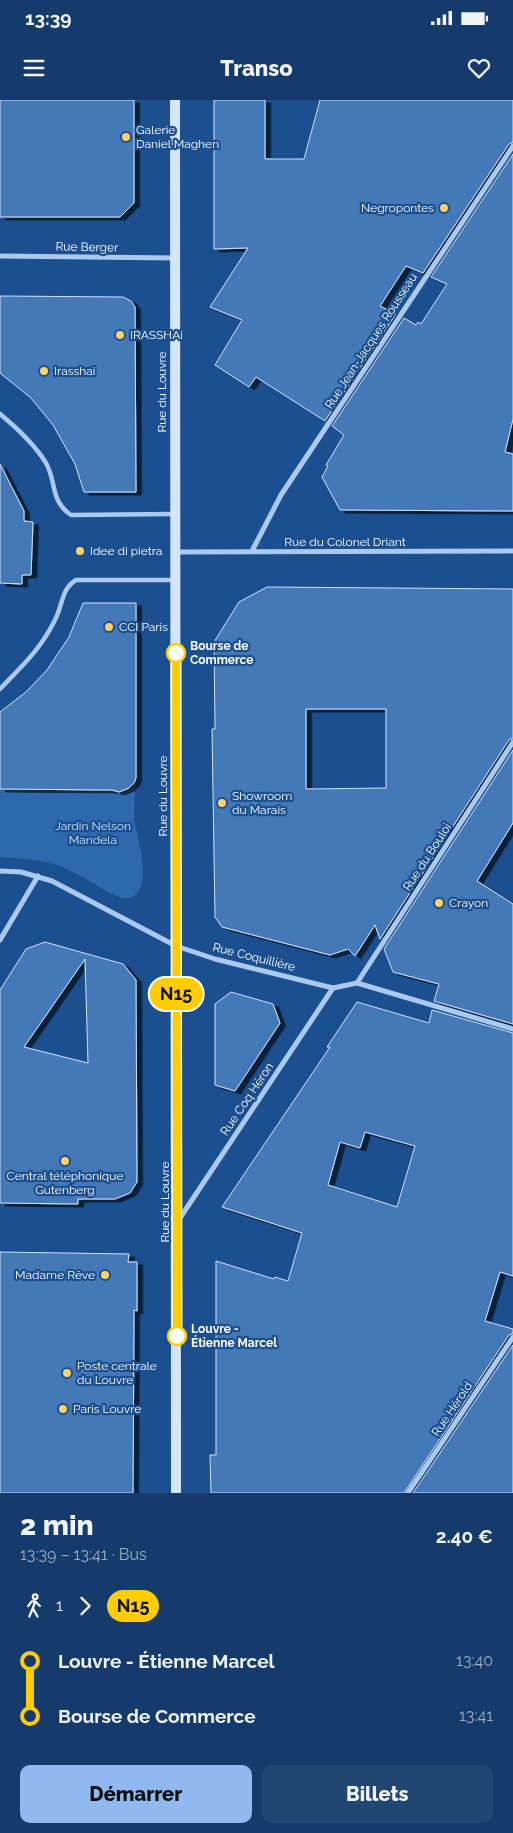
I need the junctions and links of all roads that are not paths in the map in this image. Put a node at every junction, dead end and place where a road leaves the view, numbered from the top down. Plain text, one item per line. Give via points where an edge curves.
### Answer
1 (174, 100) edge
2 (513, 146) edge
3 (0, 256) edge
4 (174, 258) junction
5 (0, 414) edge
6 (176, 514) junction
7 (252, 551) junction
8 (513, 551) edge
9 (176, 552) junction
10 (176, 580) junction
11 (0, 689) edge
12 (513, 742) edge
13 (0, 871) edge
14 (38, 876) junction
15 (0, 940) edge
16 (176, 946) junction
17 (357, 983) junction
18 (333, 988) junction
19 (513, 1029) edge
20 (178, 1221) junction
21 (513, 1337) edge
22 (176, 1493) edge
23 (408, 1493) edge

1 - 4 main road, Rue du Louvre
2 - 7 street, Rue Jean-Jacques Rousseau via 281,495
3 - 4 street, Rue Berger
4 - 6 main road, Rue du Louvre
5 - 6 street via 46,464 58,503 71,515
6 - 9 main road, Rue du Louvre
7 - 8 street, Rue du Colonel Driant
7 - 9 street, Rue du Colonel Driant
9 - 10 main road, Rue du Louvre
10 - 11 street via 76,580 65,588 56,619 31,658
10 - 16 main road, Rue du Louvre
12 - 17 street, Rue du Bouloi
13 - 14 street, Rue Coquillière
14 - 15 street
14 - 16 street, Rue Coquillière
16 - 18 street, Rue Coquillière
16 - 20 main road, Rue du Louvre
17 - 18 street, Rue Coquillière
17 - 19 street, Rue Coquillière
18 - 20 street, Rue Coq Héron
20 - 22 main road, Rue du Louvre
21 - 23 street, Rue Hérold

